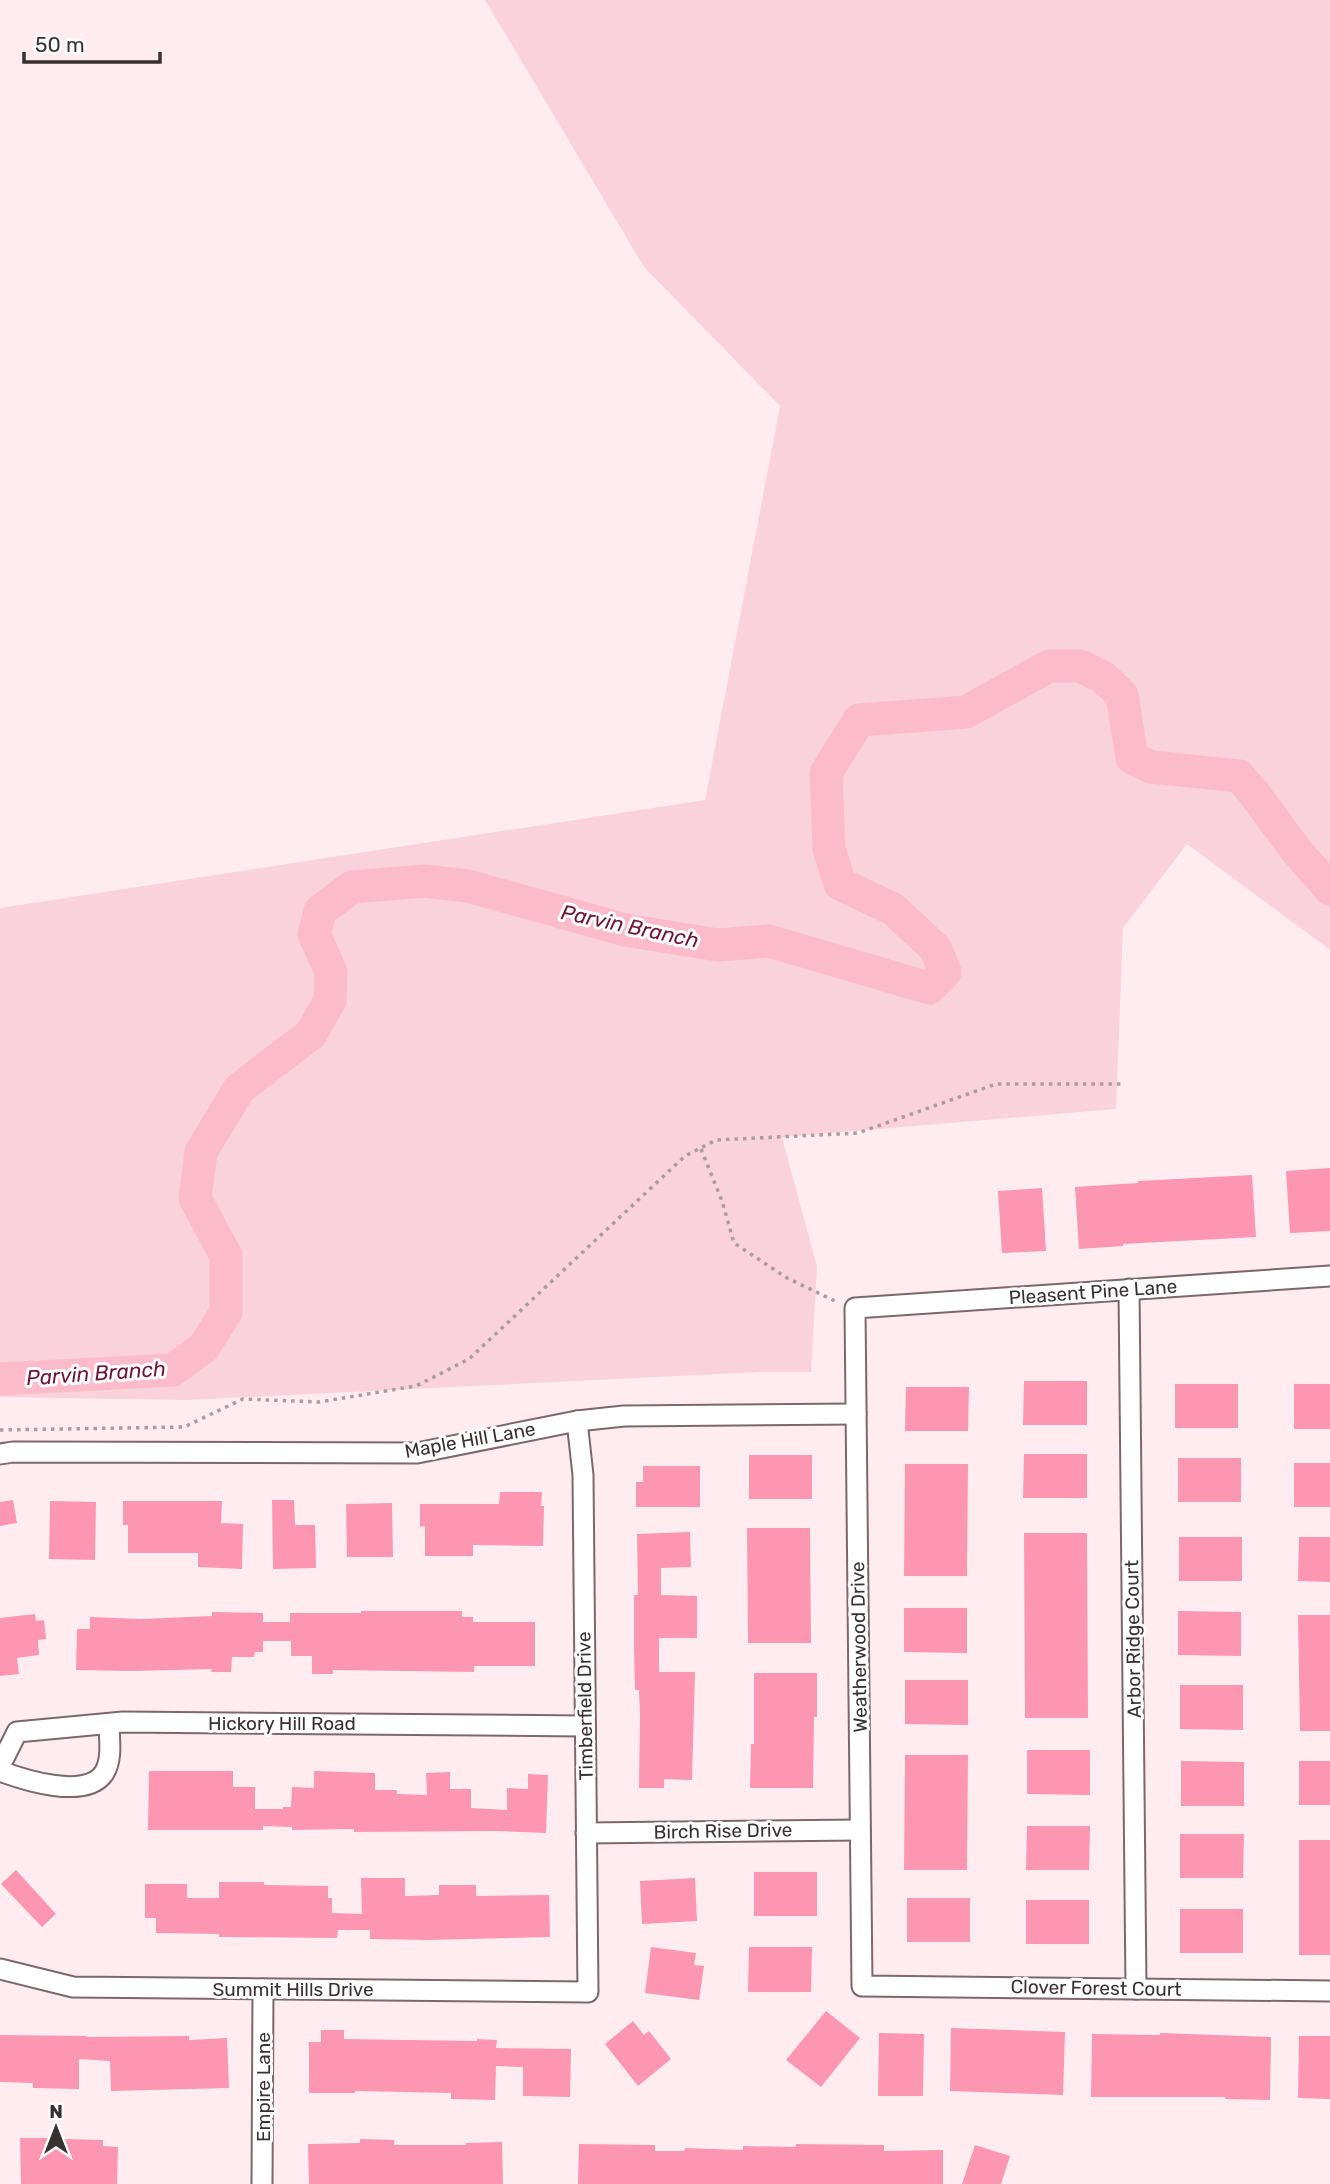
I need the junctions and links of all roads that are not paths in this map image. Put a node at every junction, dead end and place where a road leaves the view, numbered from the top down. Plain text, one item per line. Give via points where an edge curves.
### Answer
1 (1330, 1276) edge
2 (1129, 1289) junction
3 (855, 1307) joint
4 (856, 1414) junction
5 (577, 1420) junction
6 (0, 1454) edge
7 (108, 1724) junction
8 (585, 1726) junction
9 (0, 1769) edge
10 (860, 1830) junction
11 (586, 1833) junction
12 (0, 1969) edge
13 (862, 1986) joint
14 (263, 1989) junction
15 (1136, 1989) junction
16 (1330, 1991) edge
17 (588, 1992) joint
18 (262, 2184) edge

1 - 2 street, Pleasent Pine Lane
2 - 3 street, Pleasent Pine Lane
2 - 15 street, Arbor Ridge Court
3 - 4 street, Weatherwood Drive
4 - 5 street, Maple Hill Lane
4 - 10 street, Weatherwood Drive
5 - 6 street, Maple Hill Lane via 417,1453
5 - 8 street, Timberfield Drive via 583,1475
7 - 8 street, Hickory Hill Road
7 - 9 street, Hickory Hill Road via 17,1732
7 - 9 street via 109,1758 104,1774 89,1784 45,1785
8 - 11 street, Timberfield Drive
10 - 11 street, Birch Rise Drive
10 - 13 street, Weatherwood Drive
11 - 17 street, Timberfield Drive
12 - 14 street, Summit Hills Drive via 73,1987
13 - 15 street, Clover Forest Court
14 - 17 street, Summit Hills Drive
14 - 18 street, Empire Lane
15 - 16 street, Clover Forest Court

